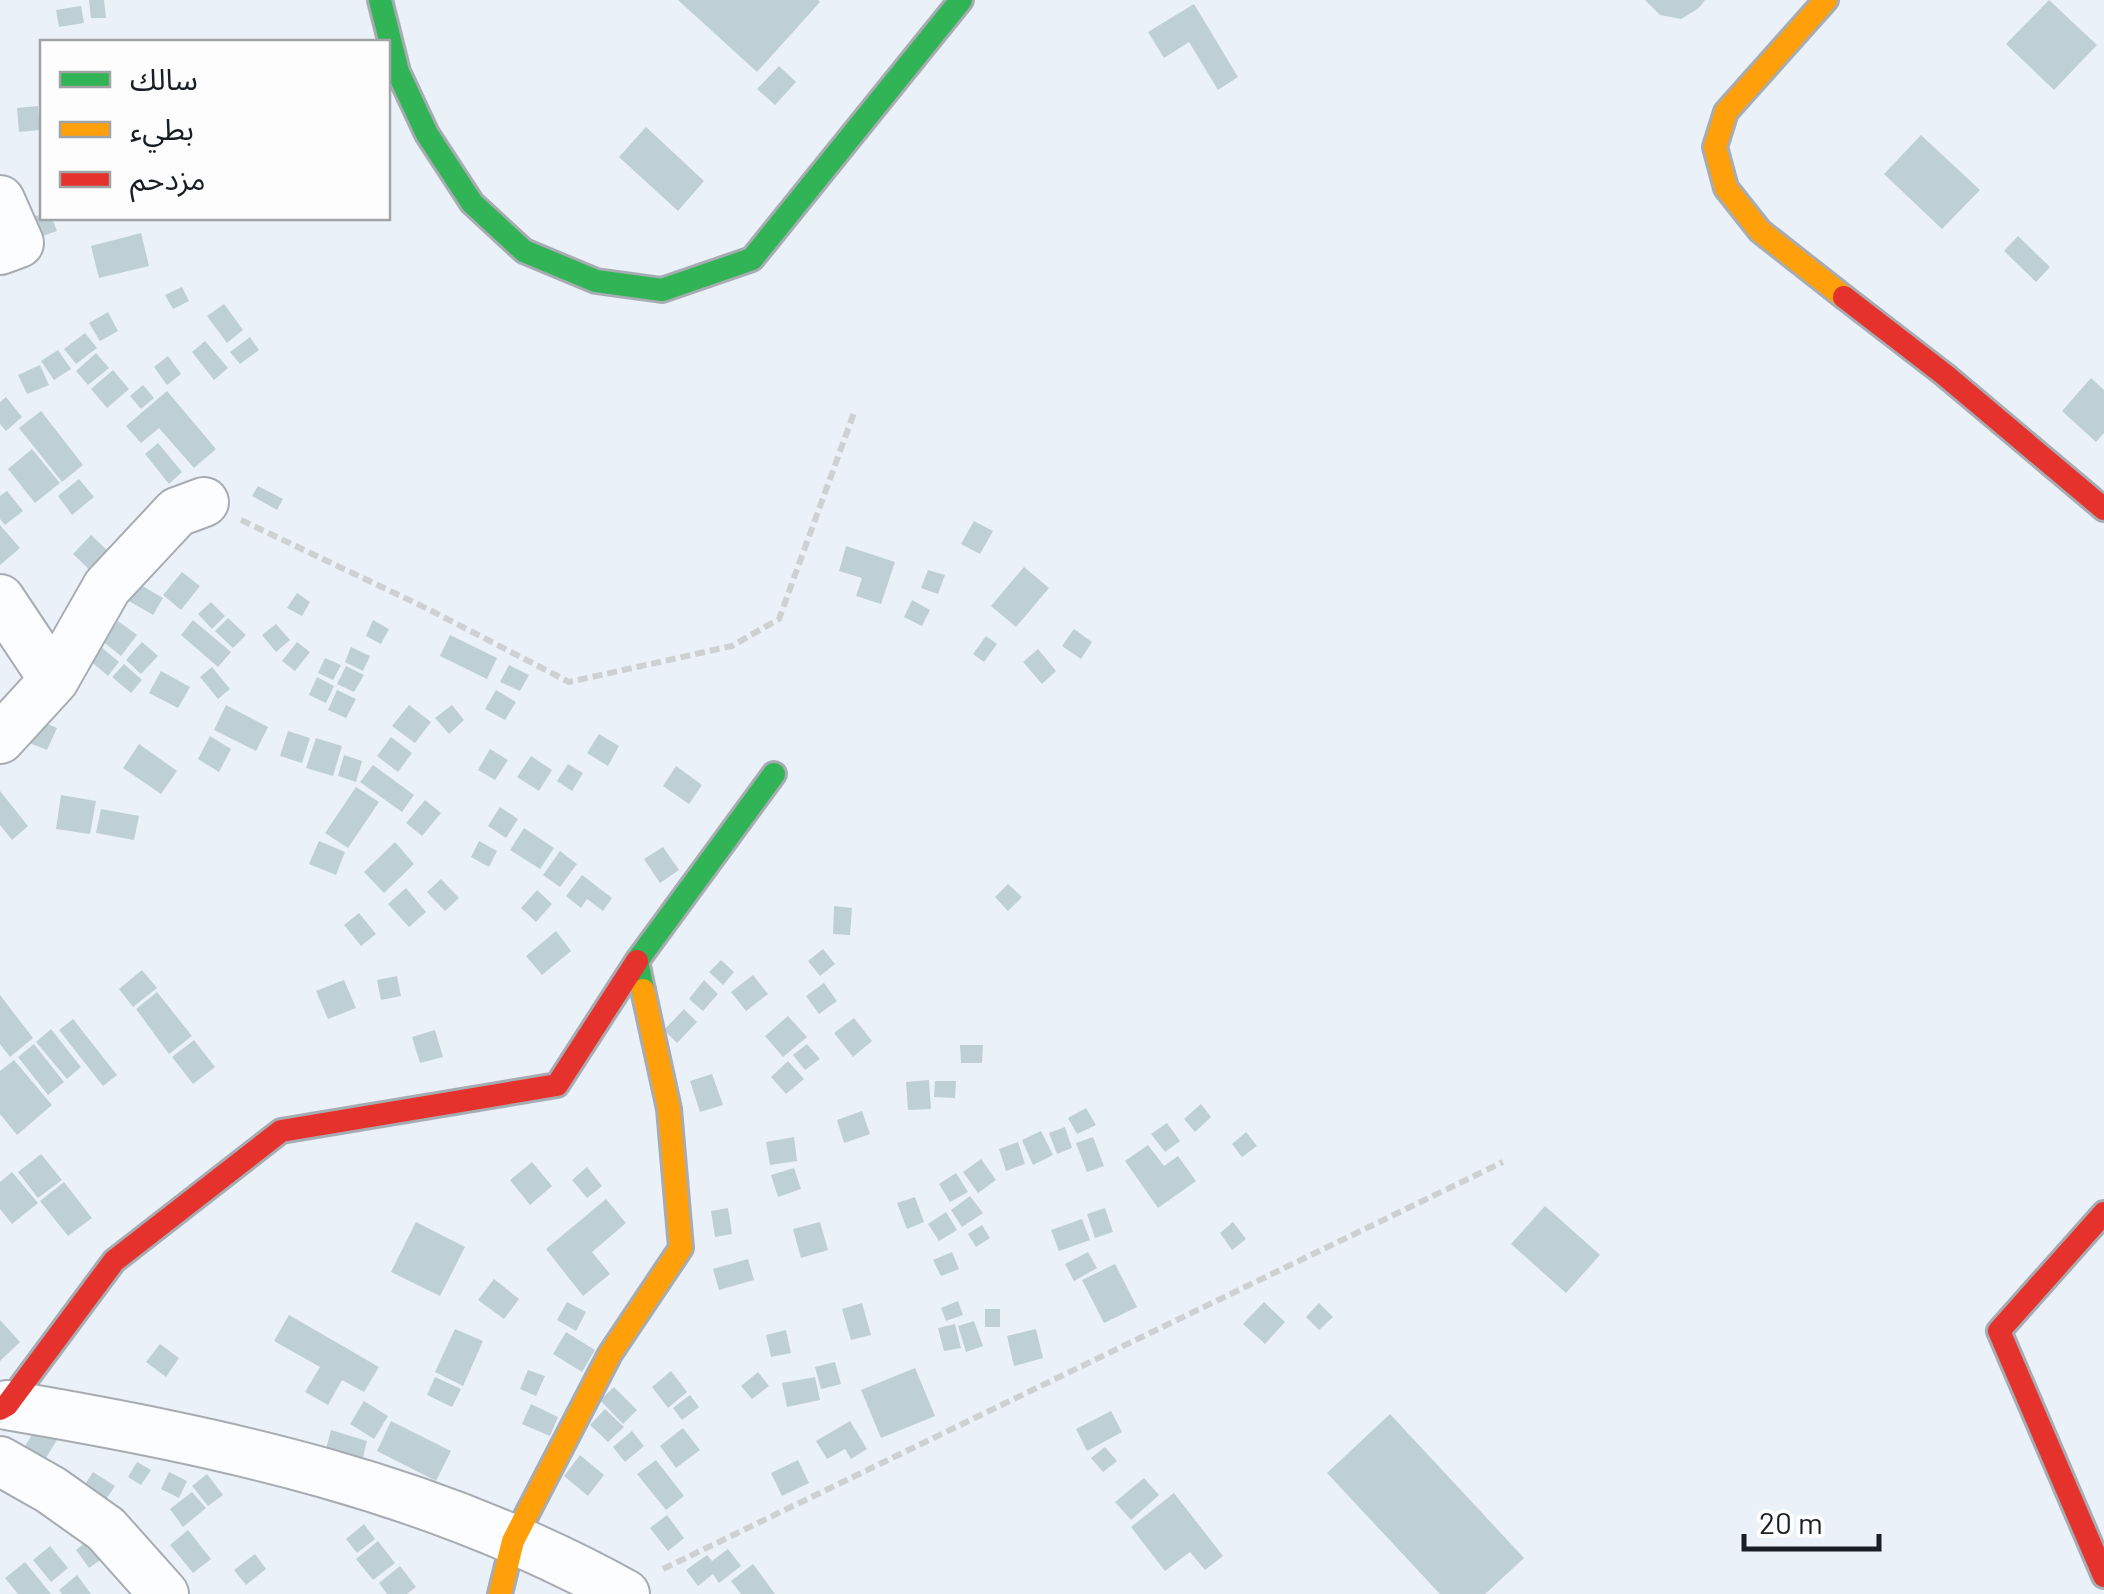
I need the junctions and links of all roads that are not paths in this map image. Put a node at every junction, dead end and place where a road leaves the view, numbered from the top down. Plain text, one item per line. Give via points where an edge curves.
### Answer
1 (380, 0) edge
2 (961, 0) edge
3 (1826, 0) edge
4 (0, 200) edge
5 (0, 250) edge
6 (204, 502) road end
7 (2104, 509) edge
8 (0, 600) edge
9 (54, 680) junction
10 (0, 739) edge
11 (774, 774) dead end
12 (636, 961) junction
13 (2104, 1213) edge
14 (3, 1407) edge
15 (0, 1462) edge
16 (513, 1541) junction
17 (2104, 1576) edge
18 (622, 1592) edge
19 (164, 1594) edge
20 (500, 1594) edge

1 - 2 street via 398,72 472,203 524,251 596,281 662,290 752,260
3 - 7 street via 1726,112 1715,148 1726,188 1760,231 1945,374
4 - 5 street via 19,243
6 - 9 street via 176,512 107,587
8 - 9 street
9 - 10 street
11 - 12 street
12 - 14 street via 557,1084 280,1130 114,1261
12 - 16 street via 669,1109 681,1248 610,1354
13 - 17 street via 1998,1331
14 - 16 street via 157,1432 340,1474
15 - 19 street via 106,1530
16 - 18 street
16 - 20 street

